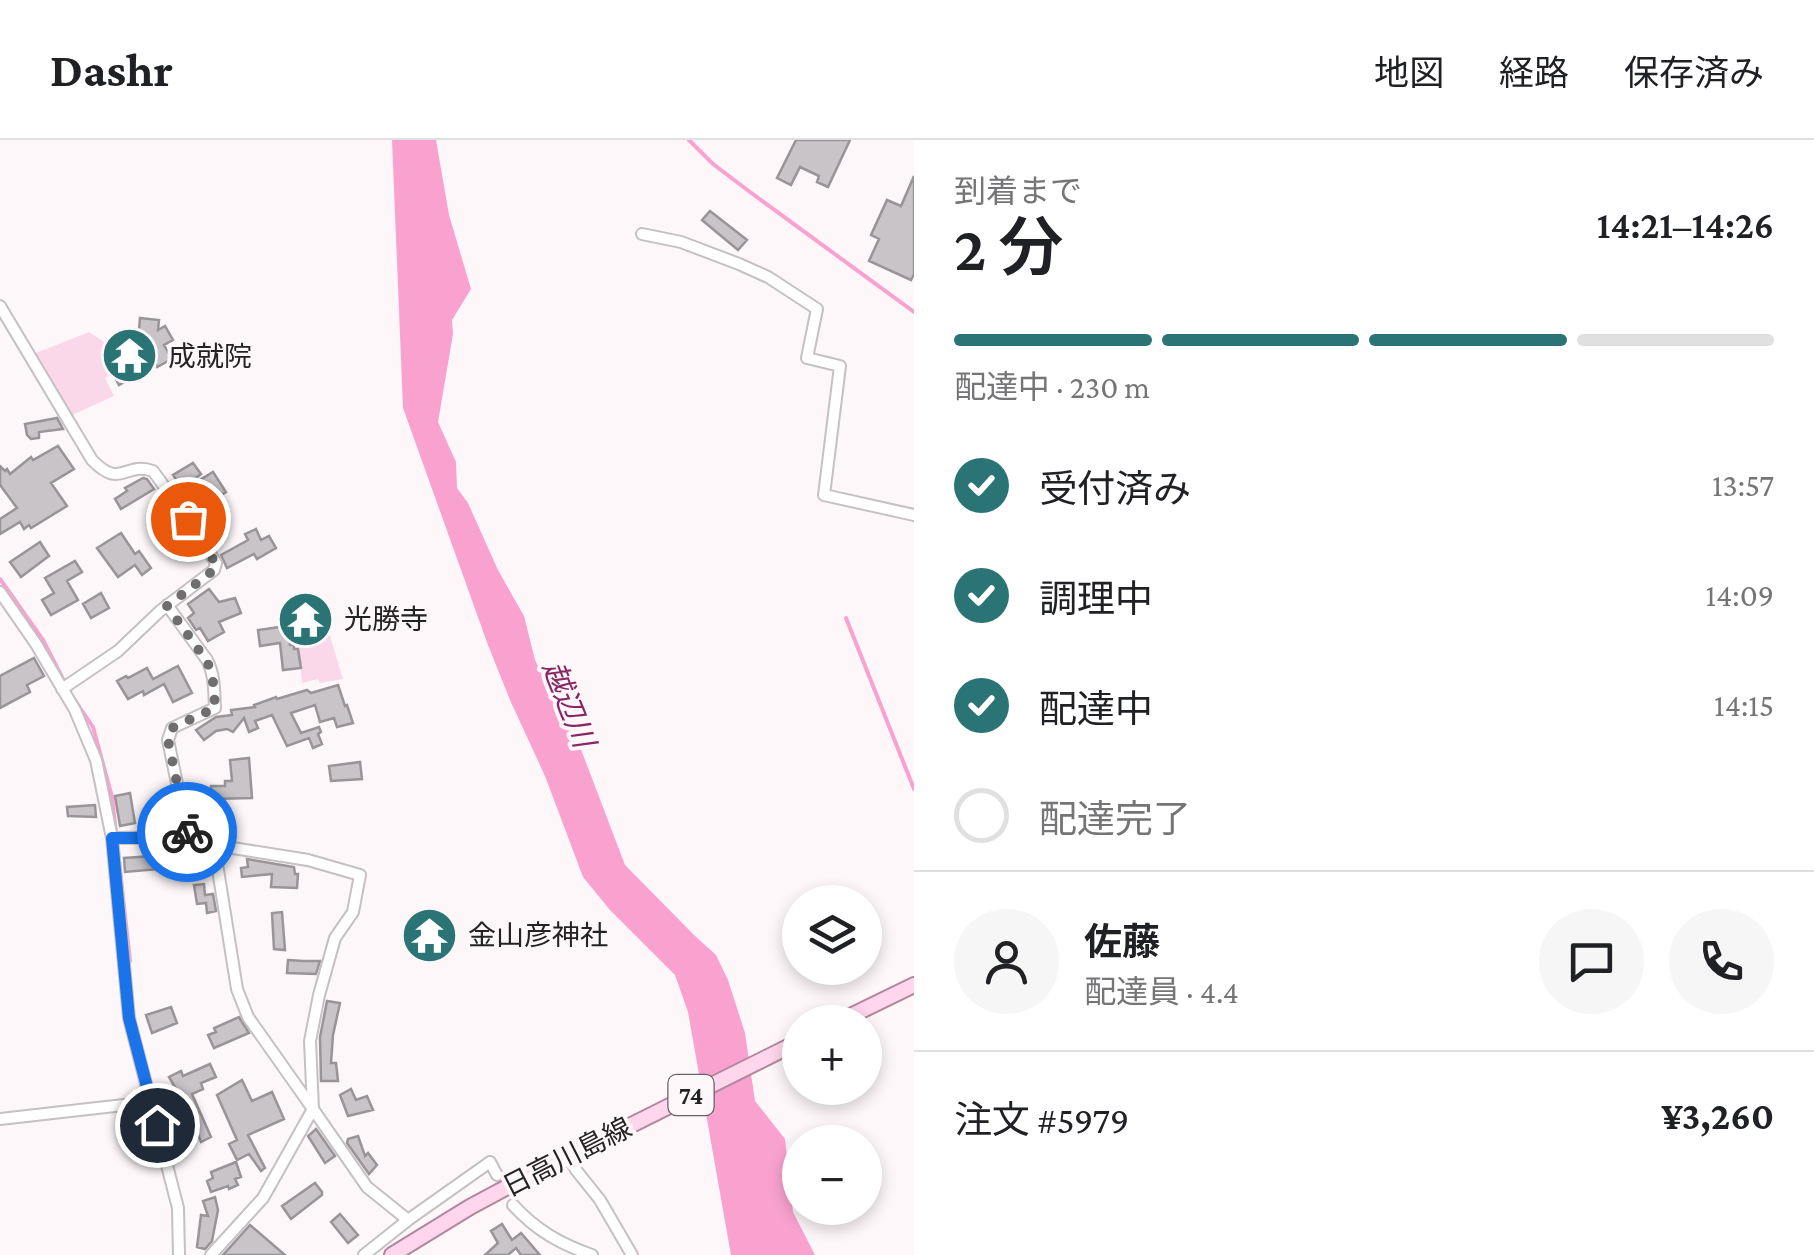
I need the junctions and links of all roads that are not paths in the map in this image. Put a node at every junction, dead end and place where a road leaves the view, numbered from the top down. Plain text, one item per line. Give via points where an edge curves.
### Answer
1 (642, 234) dead end
2 (0, 306) edge
3 (914, 515) edge
4 (0, 592) edge
5 (167, 606) junction
6 (65, 687) junction
7 (112, 838) junction
8 (188, 838) junction
9 (214, 845) junction
10 (914, 985) edge
11 (873, 1005) edge
12 (782, 1050) edge
13 (150, 1102) junction
14 (313, 1108) junction
15 (0, 1119) edge
16 (568, 1155) junction
17 (497, 1175) dead end
18 (513, 1205) dead end
19 (408, 1220) junction
20 (562, 1250) edge
21 (179, 1255) edge
22 (211, 1255) edge
23 (364, 1255) edge
24 (392, 1255) edge
25 (592, 1255) edge
26 (632, 1255) edge

1 - 3 street via 739,264 817,309 807,358 840,366 824,495
2 - 5 street via 92,460 114,476 154,470 216,564
4 - 6 street
5 - 6 street
5 - 8 street via 211,668 214,687 215,708 172,728 168,740
6 - 7 street via 96,760
7 - 8 street
7 - 13 street via 129,1018
8 - 9 street
9 - 14 street via 248,1017
9 - 14 street via 360,875 319,996 310,1041
10 - 11 main road
12 - 16 main road, 日高川島線 / 74
13 - 15 street
13 - 21 street via 178,1208
14 - 19 street via 368,1187
14 - 22 street via 263,1198
16 - 24 main road, 日高川島線 / 74
16 - 26 street
17 - 19 street via 490,1162
18 - 20 street
19 - 23 street
20 - 25 street

